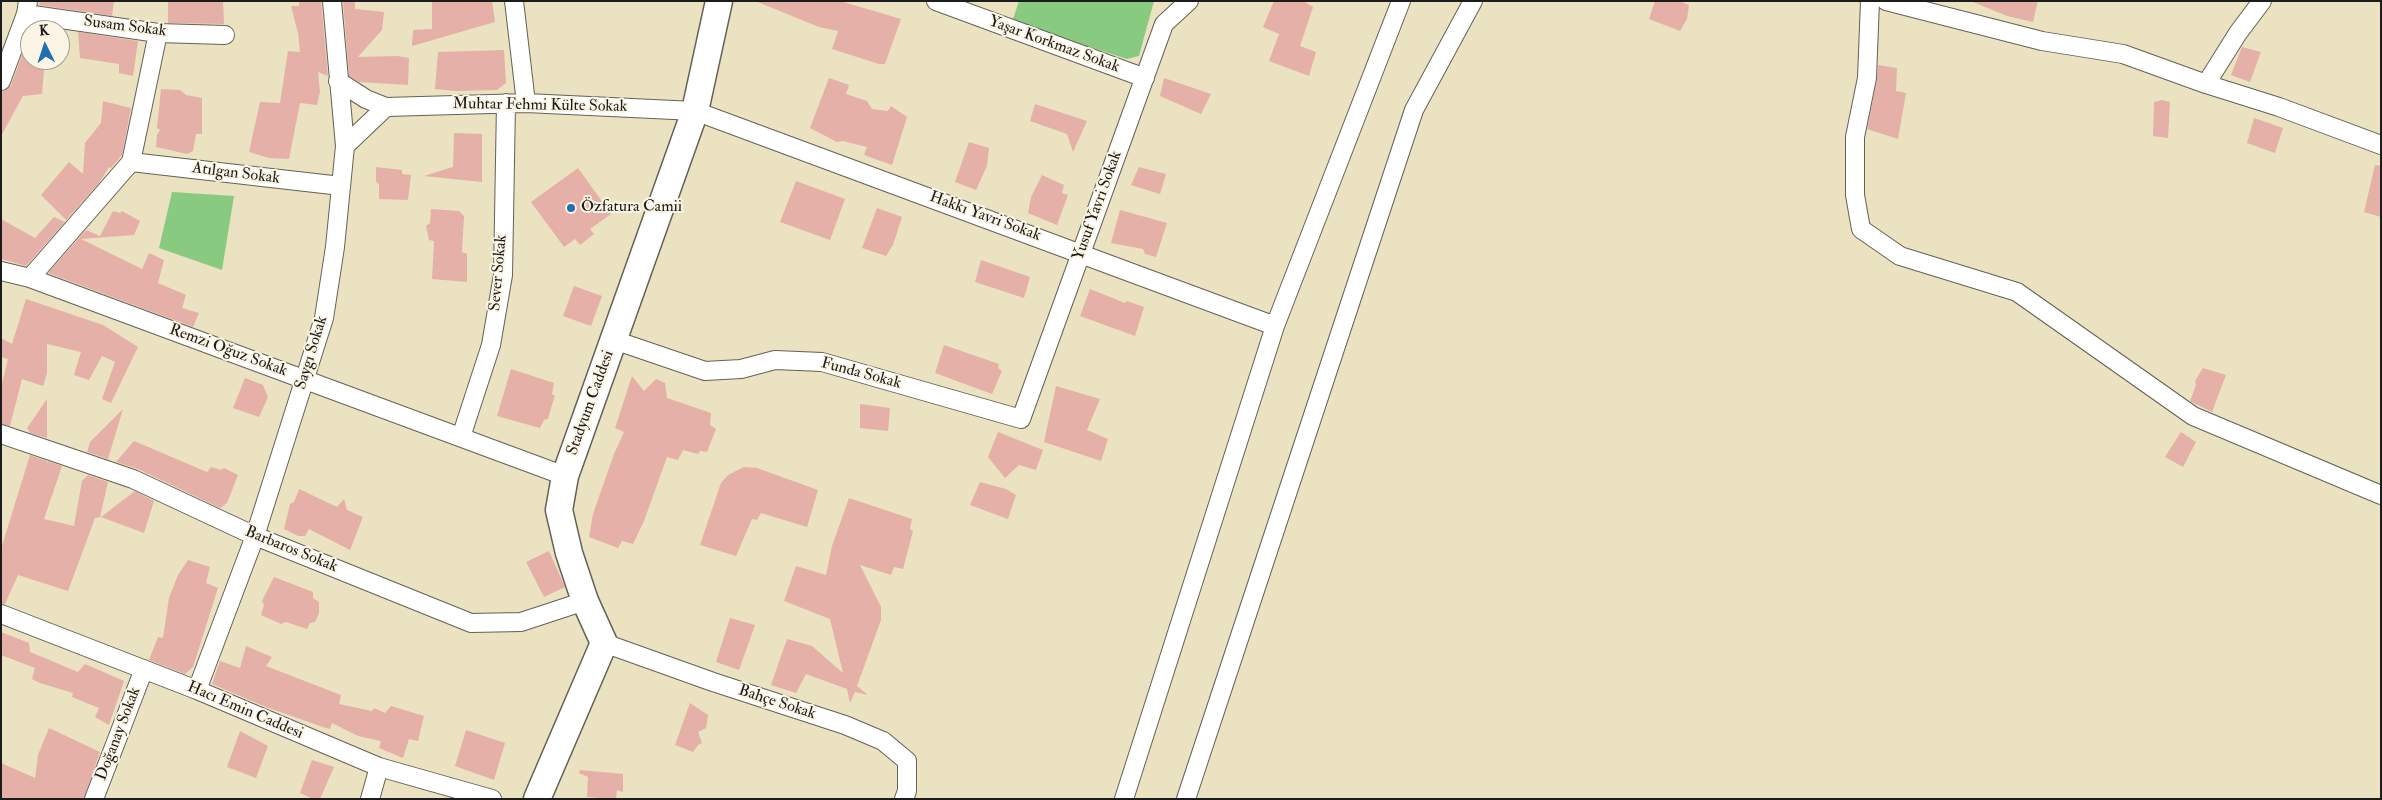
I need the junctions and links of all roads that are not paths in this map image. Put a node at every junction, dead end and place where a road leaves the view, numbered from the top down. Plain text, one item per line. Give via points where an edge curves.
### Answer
1 (332, 1) edge
2 (514, 1) edge
3 (719, 1) edge
4 (936, 1) edge
5 (1189, 1) edge
6 (1401, 1) edge
7 (1473, 1) edge
8 (1870, 1) edge
9 (1886, 1) edge
10 (2262, 1) edge
11 (27, 8) edge
12 (158, 33) junction
13 (225, 35) dead end
14 (1145, 78) junction
15 (1, 81) edge
16 (338, 81) junction
17 (2206, 84) junction
18 (506, 103) junction
19 (526, 103) junction
20 (386, 107) junction
21 (695, 111) junction
22 (2381, 145) edge
23 (345, 146) junction
24 (131, 162) junction
25 (341, 186) junction
26 (1081, 253) junction
27 (1, 271) edge
28 (30, 278) junction
29 (1275, 326) junction
30 (614, 340) junction
31 (304, 379) junction
32 (1021, 419) joint
33 (1, 434) edge
34 (462, 437) junction
35 (566, 476) junction
36 (2381, 495) edge
37 (255, 536) junction
38 (585, 601) junction
39 (1, 614) edge
40 (604, 643) junction
41 (144, 669) junction
42 (197, 690) junction
43 (379, 767) junction
44 (94, 799) edge
45 (370, 799) edge
46 (492, 799) edge
47 (537, 799) edge
48 (904, 799) edge
49 (1124, 799) edge
50 (1186, 799) edge

1 - 16 street, Saygı Sokak
2 - 19 street
3 - 21 street, Stadyum Caddesi
4 - 14 street, Yaşar Korkmaz Sokak
5 - 14 street, Yusuf Yavri Sokak via 1164,24
6 - 29 street
7 - 50 street via 1414,110
8 - 36 street via 1867,78 1855,137 1855,196 1861,229 1900,256 2017,292 2193,416
9 - 17 street via 2042,41 2123,54
10 - 17 street
11 - 12 street, Susam Sokak
11 - 15 street
12 - 13 street, Susam Sokak
12 - 24 street
14 - 26 street, Yusuf Yavri Sokak
16 - 20 street, Muhtar Fehmi Külte Sokak
16 - 23 street, Saygı Sokak
17 - 22 street
18 - 19 street, Muhtar Fehmi Külte Sokak
18 - 20 street, Muhtar Fehmi Külte Sokak
18 - 34 street, Sever Sokak via 503,275 491,345
19 - 21 street, Muhtar Fehmi Külte Sokak
20 - 23 street
21 - 26 street, Hakkı Yavri Sokak
21 - 30 street, Stadyum Caddesi
23 - 25 street, Saygı Sokak
24 - 25 street, Atılgan Sokak
24 - 28 street
25 - 31 street, Saygı Sokak via 324,318
26 - 29 street, Hakkı Yavri Sokak
26 - 32 street, Yusuf Yavri Sokak
27 - 28 street, Remzi Oğuz Sokak
28 - 31 street, Remzi Oğuz Sokak
29 - 49 street
30 - 32 street, Funda Sokak via 705,371 740,369 775,360 822,362
30 - 35 street, Stadyum Caddesi
31 - 34 street, Remzi Oğuz Sokak
31 - 37 street, Saygı Sokak
33 - 37 street, Barbaros Sokak via 133,479
34 - 35 street, Remzi Oğuz Sokak
35 - 38 street, Stadyum Caddesi via 559,510
37 - 38 street, Barbaros Sokak via 471,623 521,622
37 - 42 street, Saygı Sokak
38 - 40 street, Stadyum Caddesi
39 - 41 street, Hacı Emin Caddesi
40 - 47 street
40 - 48 street, Bahçe Sokak via 845,725 883,741 907,761
41 - 42 street, Hacı Emin Caddesi
41 - 44 street, Doğanay Sokak
42 - 43 street, Hacı Emin Caddesi
43 - 45 street
43 - 46 street, Hacı Emin Caddesi

